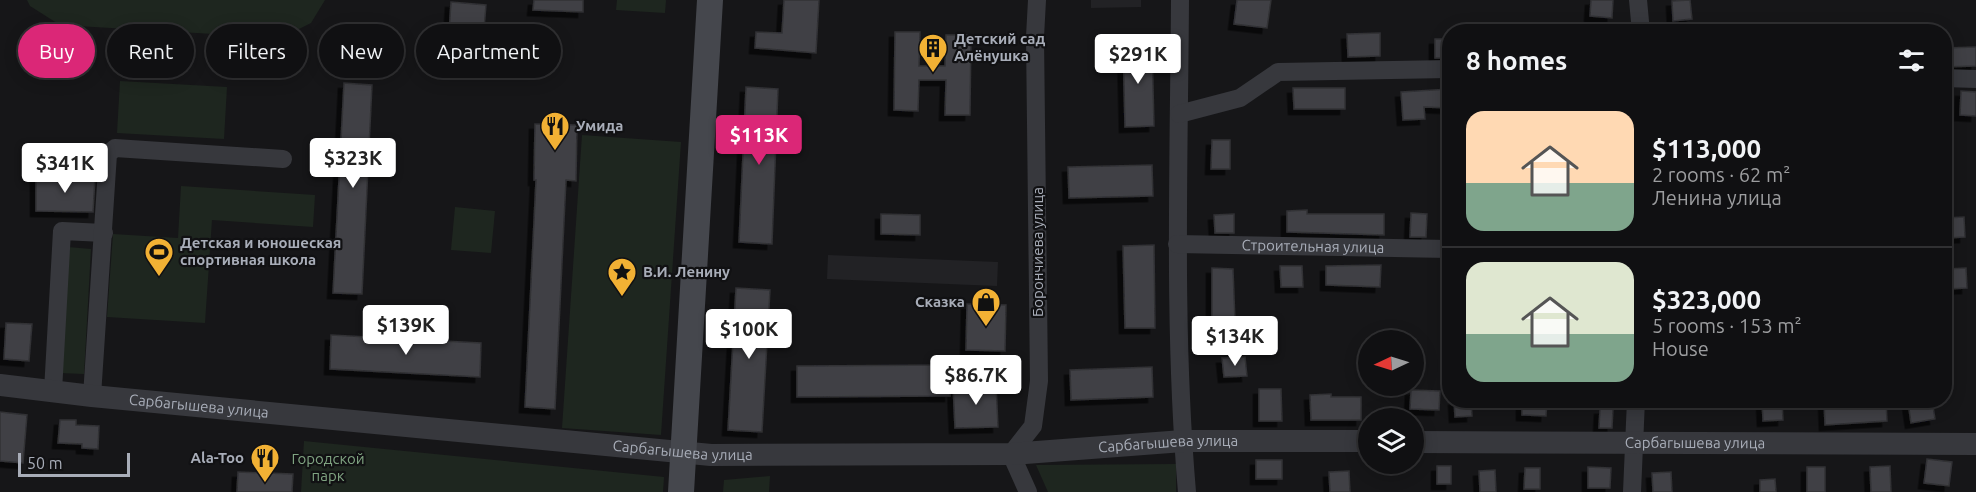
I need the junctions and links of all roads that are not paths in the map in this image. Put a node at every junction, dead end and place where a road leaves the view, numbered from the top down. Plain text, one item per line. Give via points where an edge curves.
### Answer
1 (710, 0) edge
2 (1037, 0) edge
3 (1180, 0) edge
4 (1638, 0) edge
5 (1640, 24) edge
6 (1442, 69) edge
7 (1952, 78) edge
8 (1976, 79) edge
9 (1179, 114) junction
10 (284, 159) dead end
11 (104, 233) junction
12 (1177, 244) junction
13 (1442, 249) edge
14 (0, 385) edge
15 (53, 391) junction
16 (92, 396) junction
17 (1635, 408) edge
18 (1183, 441) junction
19 (1358, 441) edge
20 (1424, 442) edge
21 (1633, 442) junction
22 (1976, 444) edge
23 (684, 453) junction
24 (1011, 454) junction
25 (681, 492) edge
26 (1028, 492) edge
27 (1187, 492) edge
28 (1632, 492) edge

1 - 23 main road
2 - 24 street, Борончиева улица via 1039,381 1033,426
3 - 9 street
4 - 5 street
6 - 9 street via 1278,72 1240,98
7 - 8 street
9 - 12 street
10 - 11 street via 115,148 108,154 106,164
11 - 15 street via 62,231
11 - 16 street
12 - 13 street, Строительная улица
12 - 18 street
14 - 15 street, Сарбагышева улица
15 - 16 street, Сарбагышева улица
16 - 23 street, Сарбагышева улица
17 - 21 street
18 - 19 street, Сарбагышева улица
18 - 24 street, Сарбагышева улица
18 - 27 street
20 - 21 street, Сарбагышева улица
21 - 22 street, Сарбагышева улица
21 - 28 street
23 - 24 street, Сарбагышева улица
23 - 25 main road
24 - 26 street

